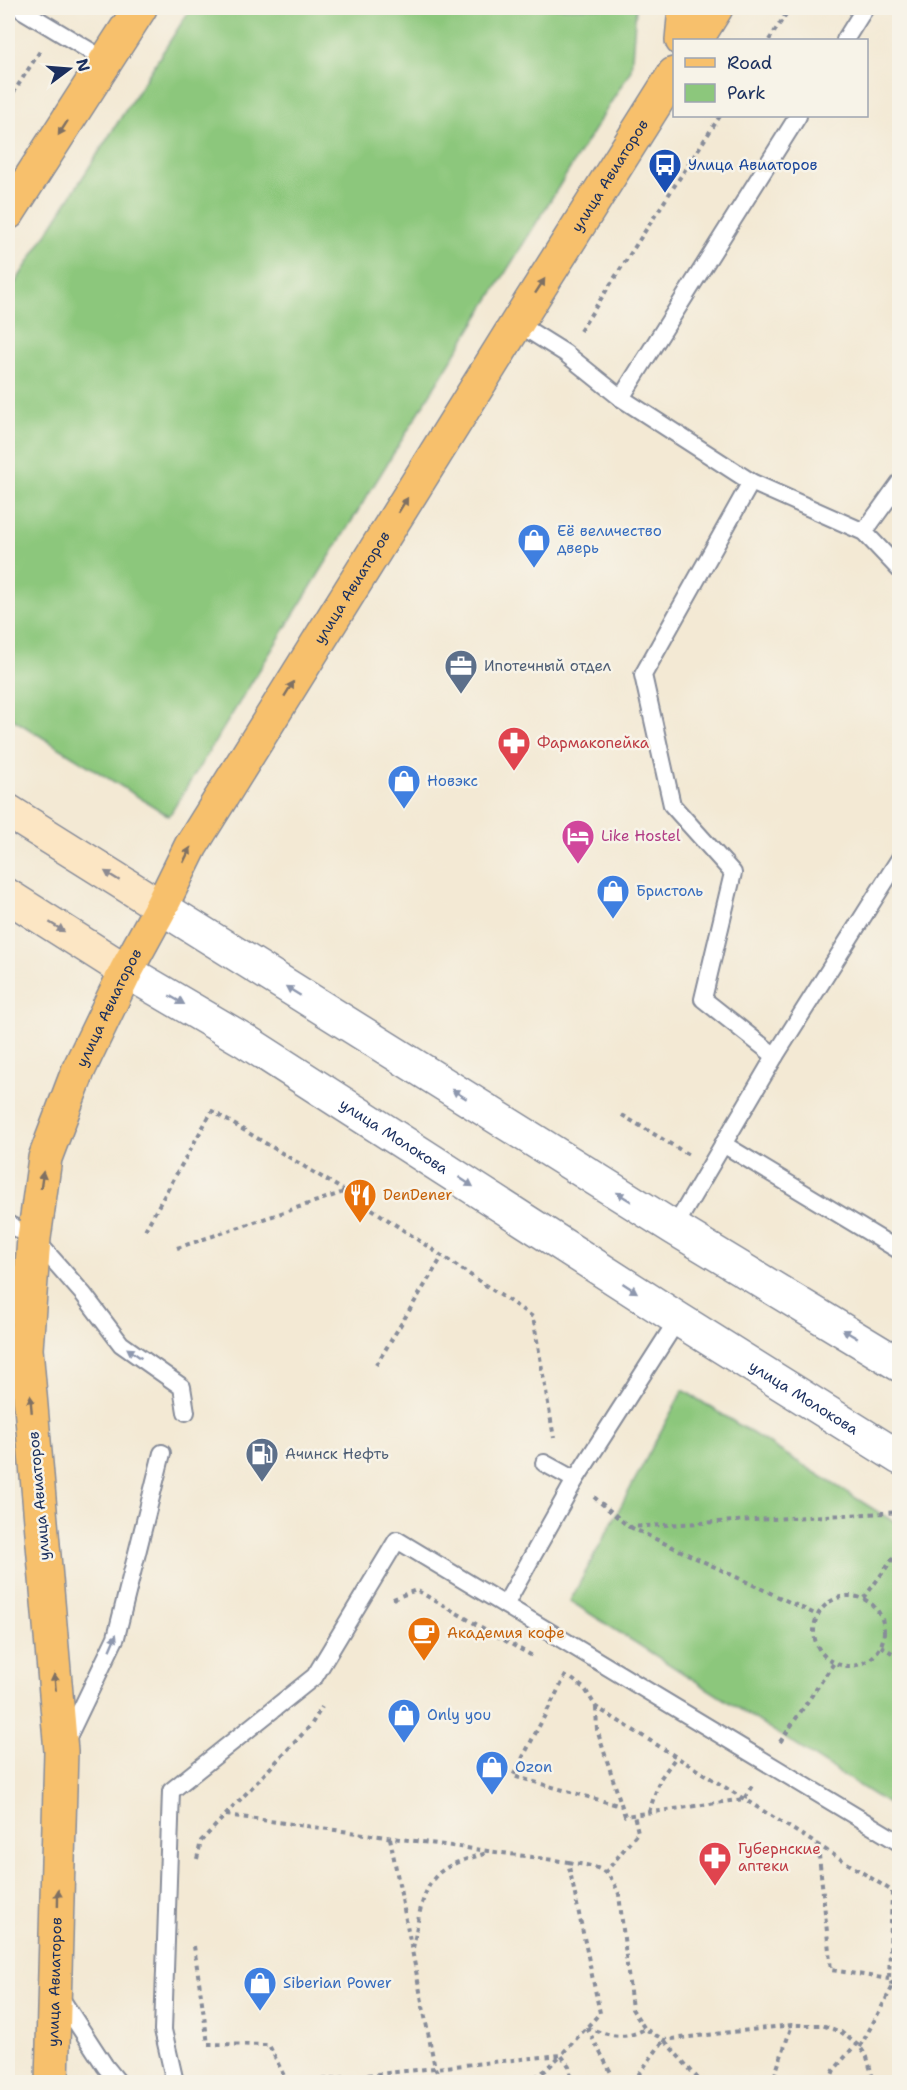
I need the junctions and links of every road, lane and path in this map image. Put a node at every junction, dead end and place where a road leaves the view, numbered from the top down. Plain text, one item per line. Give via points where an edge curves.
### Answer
1 (140, 8) edge
2 (685, 8) edge
3 (716, 8) edge
4 (790, 8) edge
5 (865, 8) edge
6 (22, 10) dead end
7 (54, 30) junction
8 (682, 39) edge
9 (697, 39) edge
10 (770, 39) edge
11 (845, 39) edge
12 (107, 61) junction
13 (673, 77) edge
14 (8, 101) edge
15 (719, 117) edge
16 (797, 117) edge
17 (8, 213) edge
18 (517, 323) junction
19 (565, 353) junction
20 (621, 398) junction
21 (751, 482) junction
22 (900, 482) edge
23 (864, 532) junction
24 (900, 570) edge
25 (8, 811) edge
26 (899, 860) edge
27 (8, 896) edge
28 (161, 907) junction
29 (126, 971) junction
30 (775, 1056) junction
31 (622, 1115) dead end
32 (723, 1144) junction
33 (708, 1168) junction
34 (345, 1191) junction
35 (674, 1228) junction
36 (145, 1230) dead end
37 (21, 1231) edge
38 (177, 1248) dead end
39 (900, 1251) edge
40 (442, 1257) junction
41 (678, 1319) junction
42 (376, 1365) dead end
43 (900, 1365) edge
44 (186, 1412) dead end
45 (162, 1453) dead end
46 (900, 1458) edge
47 (544, 1463) dead end
48 (568, 1476) junction
49 (900, 1512) edge
50 (629, 1527) junction
51 (900, 1550) edge
52 (864, 1598) junction
53 (384, 1603) dead end
54 (505, 1605) junction
55 (817, 1615) junction
56 (881, 1647) junction
57 (579, 1649) junction
58 (535, 1657) dead end
59 (900, 1659) edge
60 (834, 1663) junction
61 (565, 1674) junction
62 (323, 1704) dead end
63 (596, 1707) junction
64 (61, 1751) junction
65 (676, 1757) junction
66 (766, 1762) junction
67 (744, 1799) junction
68 (621, 1806) junction
69 (649, 1812) junction
70 (225, 1815) junction
71 (634, 1815) junction
72 (390, 1838) junction
73 (900, 1843) edge
74 (818, 1846) junction
75 (491, 1852) junction
76 (197, 1862) dead end
77 (568, 1862) junction
78 (605, 1873) junction
79 (892, 1892) junction
80 (900, 1896) edge
81 (194, 1939) dead end
82 (412, 1952) junction
83 (889, 1979) junction
84 (893, 1986) junction
85 (900, 1986) edge
86 (55, 1989) junction
87 (792, 2025) junction
88 (587, 2028) junction
89 (645, 2029) junction
90 (664, 2040) junction
91 (858, 2045) junction
92 (561, 2055) junction
93 (435, 2068) junction
94 (324, 2081) edge
95 (52, 2082) edge
96 (118, 2082) edge
97 (175, 2082) edge
98 (286, 2082) edge
99 (300, 2082) edge
100 (442, 2082) edge
101 (527, 2082) edge
102 (572, 2082) edge
103 (616, 2082) edge
104 (633, 2082) edge
105 (701, 2082) edge
106 (768, 2082) edge
107 (829, 2082) edge
108 (874, 2082) edge

1 - 12 main road
2 - 8 main road
3 - 9 main road
4 - 10 path
5 - 11 lane
6 - 7 lane
7 - 12 lane
7 - 14 path
12 -> 17 main road
18 -> 13 main road, улица Авиаторов
15 - 19 path
16 - 20 lane
18 - 19 lane
28 -> 18 main road, улица Авиаторов via 191,846
19 - 20 lane
20 - 21 lane
21 - 23 lane
21 - 30 lane via 643,675 672,805 733,873 703,999
22 - 23 lane
23 - 24 lane
28 -> 25 main road
26 - 30 lane
27 -> 29 main road, улица Молокова
28 - 29 main road, улица Авиаторов
35 -> 28 street
37 -> 29 main road, улица Авиаторов via 78,1071
29 -> 41 street, улица Молокова via 248,1042
30 - 32 lane
31 - 33 path
32 - 33 lane
32 - 39 lane
33 - 35 lane
34 - 36 path via 212,1111
34 - 38 path
34 - 40 path
43 -> 35 street
44 -> 37 lane via 182,1387 121,1344 84,1294
64 -> 37 main road, улица Авиаторов via 26,1349
40 - 42 path
40 - 48 path via 533,1317
41 - 46 street, улица Молокова
41 - 48 lane
64 -> 45 lane via 116,1637
47 - 48 lane
48 - 50 path
48 - 54 lane
49 - 50 path
50 - 55 path
51 - 52 path
52 - 55 path via 843,1595 824,1605
52 - 56 path via 873,1604 884,1622
53 - 58 path via 416,1590
54 - 57 lane
54 - 97 lane via 397,1540 315,1676 171,1791 163,2030
55 - 60 path via 815,1639
56 - 59 path
56 - 60 path via 864,1664
57 - 61 path
57 - 66 lane
60 - 66 path
61 - 63 path via 585,1689
61 - 68 path via 513,1776
62 - 70 path via 311,1725
63 - 65 path
63 - 68 path via 597,1730
86 -> 64 main road, улица Авиаторов
65 - 67 path
65 - 69 path via 660,1779
66 - 67 path
66 - 73 lane
67 - 69 path
67 - 74 path
68 - 71 path via 625,1816
69 - 71 path
70 - 72 path
70 - 76 path via 201,1840
71 - 78 path via 638,1832
72 - 75 path
72 - 82 path
74 - 79 path
74 - 83 path via 831,1970
75 - 77 path
75 - 82 path via 460,1861 438,1874 426,1892
77 - 78 path via 598,1867
77 - 88 path via 600,2013
78 - 89 path via 619,1894 632,2009
79 - 80 path
79 - 83 path
81 - 98 path via 208,2044 269,2045
82 - 93 path
83 - 84 path
84 - 85 path
84 - 91 path
86 - 95 main road, улица Авиаторов
86 - 96 lane
87 - 90 path
87 - 91 path via 822,2025 841,2032
87 - 106 path via 774,2077
88 - 89 path via 614,2037 632,2036
88 - 92 path
88 - 103 path
89 - 90 path
90 - 104 path
90 - 105 path
91 - 107 path via 834,2070
91 - 108 path via 867,2057
92 - 93 path
92 - 101 path
92 - 102 path
93 - 94 path
93 - 100 path
94 - 99 path

